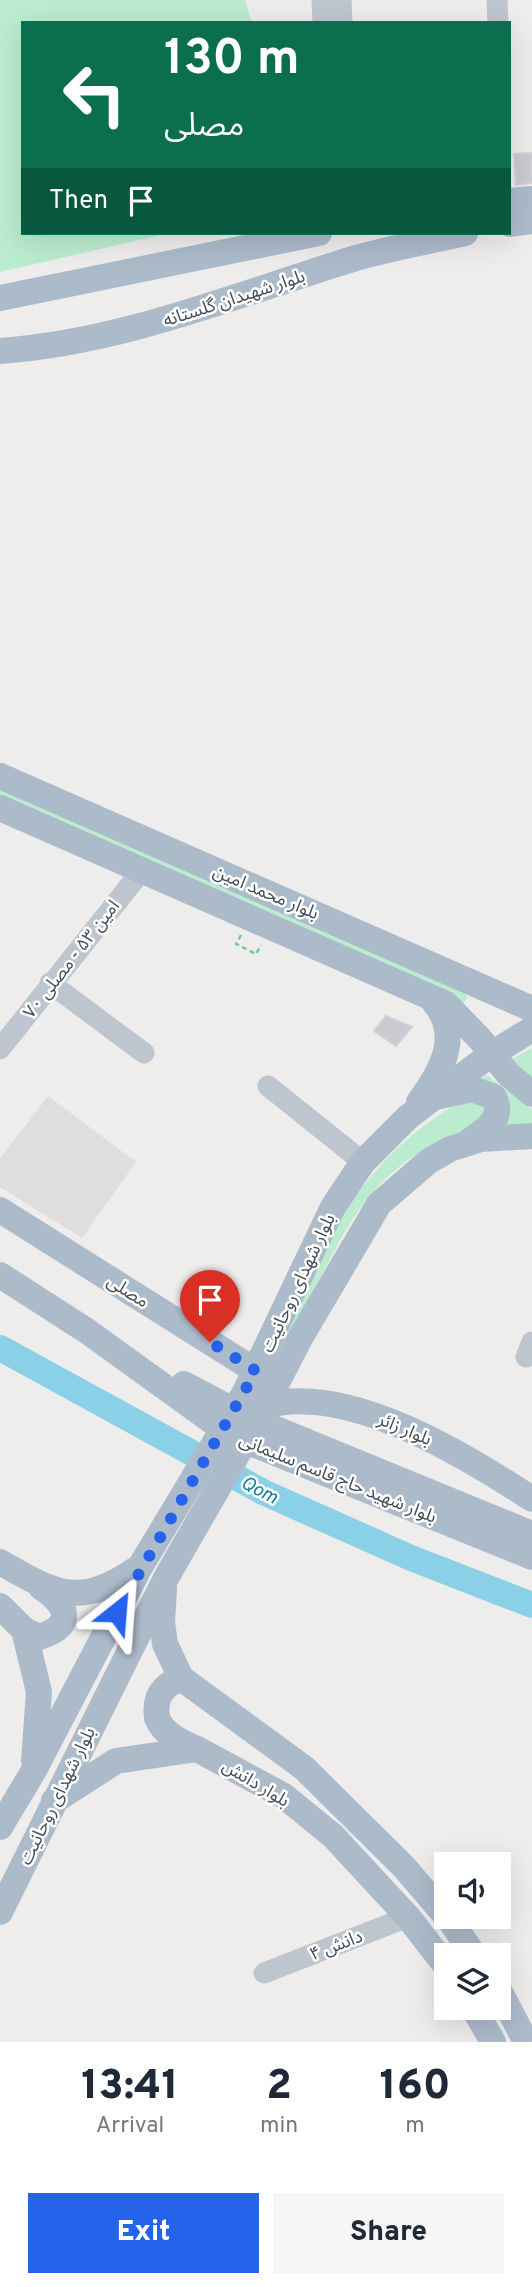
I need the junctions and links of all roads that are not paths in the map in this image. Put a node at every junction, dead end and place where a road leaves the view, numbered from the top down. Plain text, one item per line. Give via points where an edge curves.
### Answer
1 (322, 0) edge
2 (341, 0) edge
3 (497, 0) edge
4 (323, 21) edge
5 (342, 21) edge
6 (498, 21) edge
7 (532, 199) edge
8 (511, 201) edge
9 (532, 221) edge
10 (511, 224) edge
11 (309, 235) edge
12 (456, 235) edge
13 (0, 298) edge
14 (0, 351) edge
15 (0, 776) edge
16 (0, 808) edge
17 (143, 869) junction
18 (50, 984) junction
19 (477, 985) junction
20 (423, 993) junction
21 (532, 1009) edge
22 (457, 1016) junction
23 (532, 1030) edge
24 (0, 1049) edge
25 (144, 1053) dead end
26 (490, 1055) junction
27 (268, 1086) dead end
28 (532, 1094) edge
29 (435, 1097) junction
30 (408, 1117) junction
31 (532, 1136) edge
32 (464, 1145) junction
33 (363, 1162) junction
34 (0, 1210) edge
35 (0, 1275) edge
36 (87, 1331) junction
37 (256, 1371) junction
38 (265, 1406) junction
39 (532, 1499) edge
40 (532, 1534) edge
41 (532, 1558) edge
42 (0, 1562) edge
43 (141, 1567) junction
44 (166, 1578) junction
45 (40, 1586) junction
46 (0, 1606) edge
47 (24, 1630) junction
48 (177, 1674) junction
49 (197, 1749) junction
50 (33, 1772) junction
51 (54, 1801) junction
52 (0, 1827) edge
53 (434, 1901) edge
54 (2, 1905) edge
55 (408, 1917) junction
56 (434, 1951) edge
57 (264, 1973) dead end
58 (511, 2013) edge
59 (480, 2020) edge
60 (493, 2042) edge
61 (526, 2042) edge

1 - 4 street
2 - 5 street
3 - 6 street
7 - 8 main road
9 - 10 main road
11 - 13 main road
12 - 14 main road, بلوار شهیدان گلستانه via 357,258 123,331
15 - 19 main road, بلوار محمد امین
16 - 17 main road, بلوار محمد امین
17 - 18 street, امین ۵۳ - مصلی ۷۰
17 - 20 main road, بلوار محمد امین
18 - 24 street, امین ۵۳ - مصلی ۷۰
18 - 25 street
19 - 21 main road, بلوار محمد امین
19 - 22 main road via 481,1002 477,1009
20 - 22 main road, بلوار محمد امین via 446,1004
20 - 30 main road via 446,1020 448,1042 441,1066
22 - 26 main road, بلوار محمد امین
23 - 26 main road
26 - 28 main road, بلوار محمد امین
26 - 29 main road
27 - 33 street
29 - 30 main road
29 - 32 main road via 472,1089 494,1097 497,1116
30 - 33 main road, بلوار شهدای روحانیت
31 - 32 main road via 481,1139
32 - 38 main road, بلوار شهدای روحانیت via 429,1161 379,1204
33 - 37 main road, بلوار شهدای روحانیت via 333,1207
34 - 37 main road, مصلی
35 - 36 main road, بلوار شهید حاج قاسم سلیمانی
36 - 40 main road, بلوار شهید حاج قاسم سلیمانی via 244,1416
36 - 41 main road, بلوار شهید حاج قاسم سلیمانی via 231,1435
37 - 43 main road, بلوار شهدای روحانیت
38 - 39 main road, بلوار زائر via 306,1399 380,1418 486,1468
38 - 44 main road, بلوار شهدای روحانیت
42 - 45 main road
43 - 45 main road via 92,1593
43 - 50 main road, بلوار شهدای روحانیت
44 - 48 main road via 162,1622
44 - 51 main road, بلوار شهدای روحانیت
45 - 47 main road via 62,1603 63,1621 55,1631 39,1637
46 - 47 main road
47 - 50 main road via 38,1692
48 - 49 main road, بلوار دانش via 160,1691 157,1718 178,1740
48 - 53 main road, بلوار دانش via 304,1768
49 - 51 main road via 116,1761
49 - 55 main road, بلوار دانش via 284,1796 333,1836
50 - 52 main road, بلوار شهدای روحانیت
51 - 54 main road, بلوار شهدای روحانیت
55 - 56 main road, بلوار دانش
55 - 57 street, دانش ۴
58 - 61 main road
59 - 60 main road

